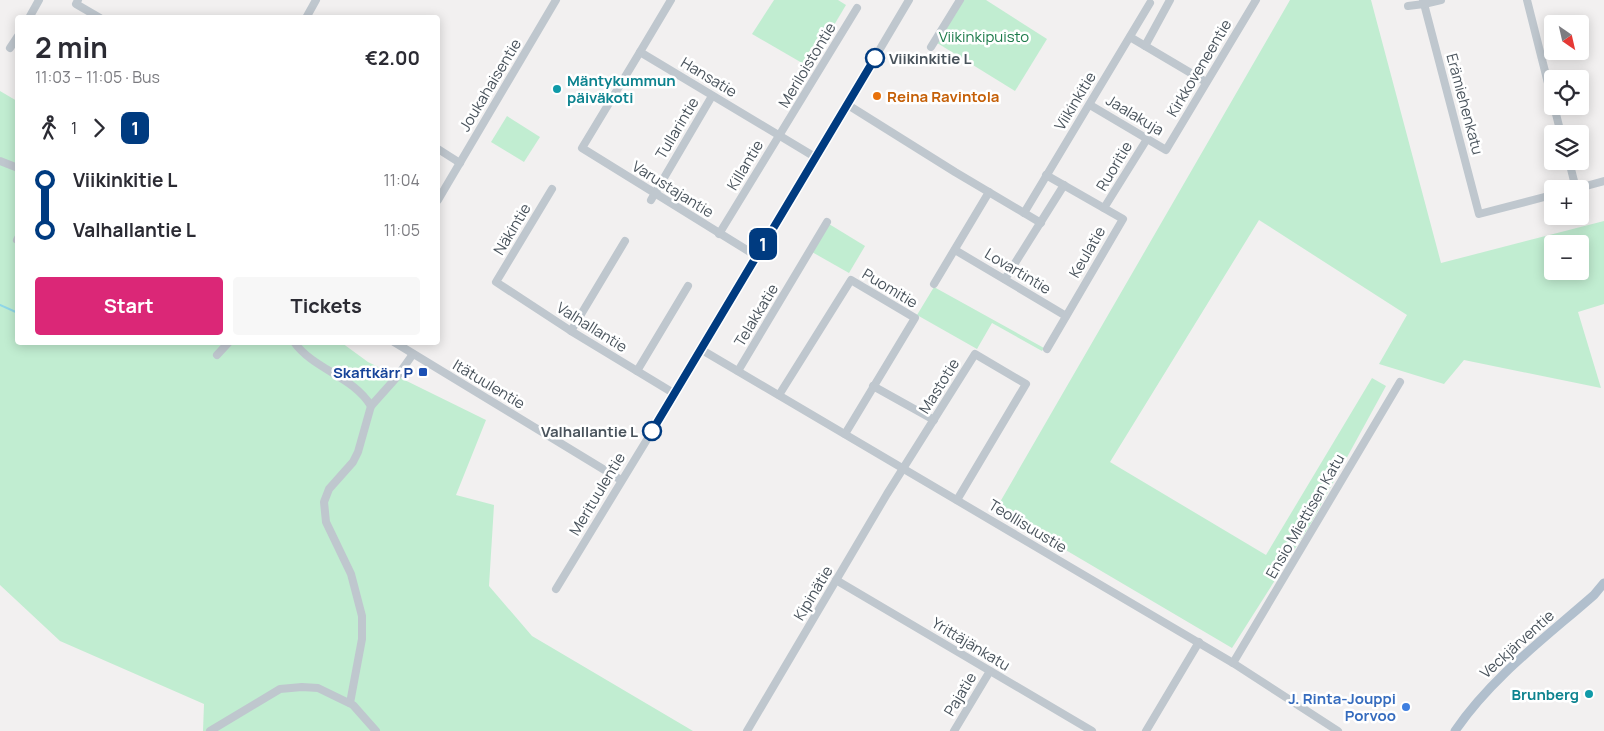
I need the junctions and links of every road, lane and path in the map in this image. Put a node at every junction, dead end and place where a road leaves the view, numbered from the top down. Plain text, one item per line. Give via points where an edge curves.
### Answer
1 (40, 0) edge
2 (316, 0) edge
3 (556, 0) edge
4 (671, 0) edge
5 (909, 0) edge
6 (960, 0) edge
7 (1170, 0) edge
8 (1256, 0) edge
9 (1441, 0) edge
10 (1527, 0) edge
11 (74, 1) edge
12 (1147, 1) edge
13 (1424, 2) edge
14 (1408, 6) dead end
15 (857, 8) dead end
16 (1163, 11) junction
17 (31, 15) edge
18 (95, 15) edge
19 (308, 15) edge
20 (1130, 37) junction
21 (15, 40) edge
22 (1145, 46) junction
23 (931, 47) dead end
24 (10, 48) dead end
25 (640, 52) junction
26 (1545, 70) edge
27 (1206, 82) junction
28 (712, 96) junction
29 (848, 105) junction
30 (1090, 105) junction
31 (779, 135) junction
32 (1147, 139) junction
33 (1166, 150) joint
34 (440, 151) edge
35 (815, 158) junction
36 (0, 161) edge
37 (460, 162) junction
38 (15, 166) edge
39 (1046, 175) junction
40 (1604, 181) edge
41 (1064, 185) junction
42 (1589, 185) edge
43 (552, 190) dead end
44 (989, 192) junction
45 (653, 196) junction
46 (440, 197) edge
47 (1544, 197) edge
48 (1104, 208) junction
49 (1024, 213) junction
50 (827, 222) dead end
51 (1041, 222) junction
52 (719, 234) junction
53 (626, 241) dead end
54 (955, 250) junction
55 (750, 252) dead end
56 (1004, 279) junction
57 (496, 282) joint
58 (934, 284) dead end
59 (688, 286) dead end
60 (1066, 316) junction
61 (571, 331) junction
62 (227, 345) edge
63 (297, 345) edge
64 (399, 345) edge
65 (1047, 349) dead end
66 (702, 350) junction
67 (413, 354) junction
68 (216, 355) dead end
69 (637, 371) junction
70 (738, 371) junction
71 (1400, 382) dead end
72 (873, 386) junction
73 (675, 394) junction
74 (779, 395) junction
75 (371, 406) junction
76 (934, 420) junction
77 (845, 434) junction
78 (904, 469) junction
79 (621, 480) junction
80 (957, 500) junction
81 (836, 580) junction
82 (1604, 583) edge
83 (556, 589) dead end
84 (1198, 642) junction
85 (1234, 663) junction
86 (990, 671) junction
87 (350, 704) junction
88 (210, 731) edge
89 (376, 731) edge
90 (747, 731) edge
91 (954, 731) edge
92 (1092, 731) edge
93 (1146, 731) edge
94 (1338, 731) edge
95 (1455, 731) edge

1 - 17 street
2 - 19 street
3 - 37 street, Joukahaisentie
4 - 25 street
5 - 29 street, Merituulentie
6 - 23 street
7 - 16 street
8 - 27 street, Kirkkoveneentie
9 - 13 street
10 - 26 street
11 - 18 street
12 - 16 street, Viikinkitie
12 - 20 street, Viikinkitie
13 - 14 street
13 - 47 street, Erämiehenkatu via 1479,214
15 - 31 street, Meriloistontie
16 - 22 street
20 - 22 street
20 - 30 street, Viikinkitie
21 - 24 street
22 - 27 street
25 - 28 street, Hansatie
25 - 45 street, Varustajantie via 582,148
27 - 33 street, Kirkkoveneentie
28 - 31 street, Hansatie
28 - 45 street, Tullarintie
29 - 35 street, Merituulentie
29 - 44 street
30 - 32 street, Jaalakuja
30 - 39 street, Viikinkitie
31 - 35 street, Hansatie
31 - 52 street, Killantie
32 - 33 street, Jaalakuja
32 - 48 street, Ruoritie
34 - 37 street
35 - 66 street, Merituulentie
36 - 38 street
37 - 46 street, Joukahaisentie
39 - 41 street, Keulatie
39 - 49 street, Viikinkitie
40 - 42 street
41 - 48 street, Keulatie
41 - 51 street
43 - 57 street, Näkintie
44 - 49 street
44 - 54 street
45 - 52 street, Varustajantie
48 - 60 street, Keulatie via 1122,219
49 - 51 street
50 - 70 street, Telakkatie
51 - 56 street
52 - 55 street, Varustajantie
53 - 61 street
54 - 56 street, Lovartintie
54 - 58 street
56 - 60 street, Lovartintie
57 - 61 street, Valhallantie
59 - 69 street
60 - 65 street, Keulatie
61 - 69 street, Valhallantie
62 - 68 street
63 - 75 street via 311,359 358,390
64 - 67 street, Itätuulentie
66 - 70 street, Teollisuustie
66 - 73 street, Merituulentie
67 - 75 street
67 - 79 street, Itätuulentie
69 - 73 street, Valhallantie
70 - 74 street, Teollisuustie
71 - 85 street, Ensio Miettisen Katu
72 - 74 street, Puomitie via 915,318 851,280
72 - 76 street
72 - 77 street, Puomitie
73 - 79 street, Merituulentie
74 - 77 street, Teollisuustie
75 - 87 street via 358,452 329,489 324,502 326,522 351,574 362,616 362,639
76 - 78 street, Mastotie
76 - 80 street, Mastotie via 975,354 1026,384
77 - 78 street, Teollisuustie
78 - 80 street, Teollisuustie
78 - 81 street, Kipinätie
79 - 83 street, Merituulentie
80 - 84 street, Teollisuustie
81 - 86 street, Yrittäjänkatu
81 - 90 street, Kipinätie
82 - 95 main road, Veckjärventie via 1497,679
84 - 85 street, Teollisuustie
84 - 93 street
85 - 94 street, Teollisuustie
86 - 91 street, Pajatie
86 - 92 street, Yrittäjänkatu
87 - 88 street via 318,688 280,689
87 - 89 street

